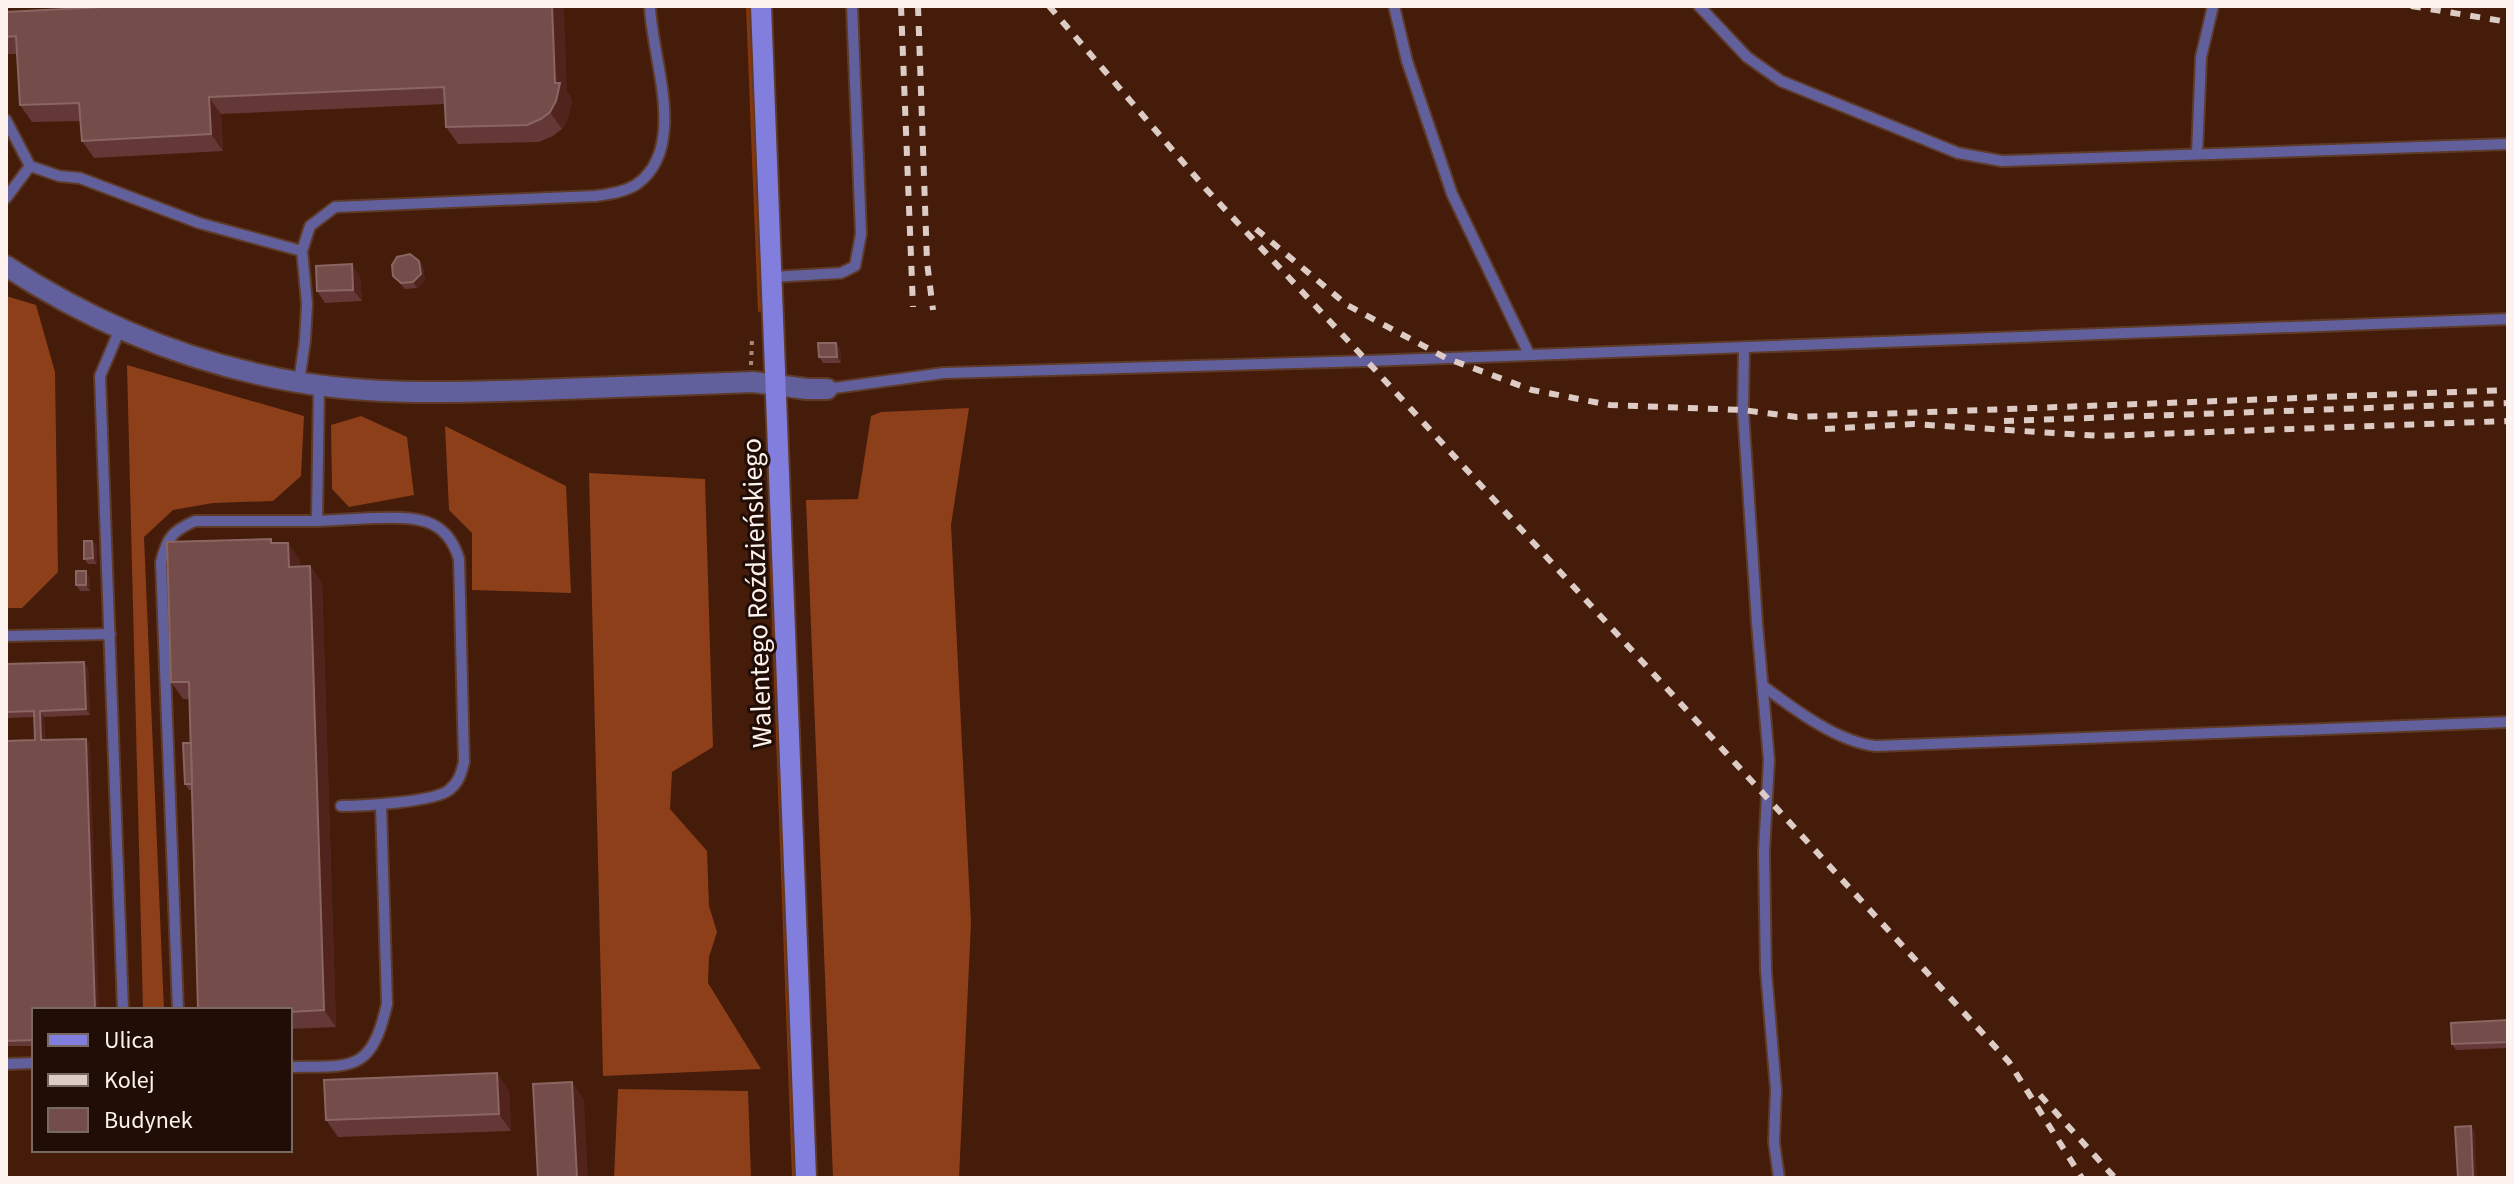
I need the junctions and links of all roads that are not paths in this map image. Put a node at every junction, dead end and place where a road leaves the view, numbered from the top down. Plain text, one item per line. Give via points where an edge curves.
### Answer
1 (650, 6) edge
2 (761, 6) edge
3 (852, 6) edge
4 (1394, 6) edge
5 (1699, 6) edge
6 (2213, 6) edge
7 (6, 120) edge
8 (2508, 144) edge
9 (2197, 154) junction
10 (30, 166) junction
11 (6, 198) edge
12 (302, 251) junction
13 (6, 266) edge
14 (772, 277) junction
15 (2508, 319) edge
16 (120, 329) junction
17 (1744, 347) junction
18 (1529, 354) junction
19 (309, 383) junction
20 (777, 385) junction
21 (827, 389) joint
22 (317, 521) junction
23 (110, 634) junction
24 (6, 636) edge
25 (1763, 686) junction
26 (2508, 722) edge
27 (381, 805) junction
28 (341, 806) dead end
29 (123, 1008) edge
30 (178, 1008) edge
31 (32, 1063) edge
32 (6, 1064) edge
33 (292, 1067) edge
34 (806, 1178) edge
35 (1779, 1178) edge

1 - 12 lane via 665,129 655,163 637,184 595,196 335,207 310,226
2 - 14 street, Walentego Roździeńskiego
3 - 14 lane via 861,234 855,266 841,273
4 - 18 lane via 1452,194
5 - 9 lane via 1747,57 1781,81 1958,153 2002,161
6 - 9 lane via 2201,57
7 - 10 lane
8 - 9 lane
10 - 11 lane
10 - 12 lane
12 - 19 lane
13 - 16 street
14 - 20 street, Walentego Roździeńskiego
15 - 17 lane
16 - 19 street via 225,366
16 - 23 lane via 100,376
17 - 18 lane
17 - 25 lane via 1743,410
18 - 21 lane via 944,373
19 - 20 street via 428,392
19 - 22 lane
20 - 21 street
20 - 34 street, Walentego Roździeńskiego
22 - 27 lane via 427,521 454,544 459,559 464,762 460,778 447,793
22 - 30 lane via 195,521 166,542 161,562
23 - 24 lane
23 - 29 lane
25 - 26 lane via 1852,742 1876,746
25 - 35 lane via 1769,760 1766,971
27 - 28 lane
27 - 33 lane via 387,1004 382,1028 375,1046 347,1066
31 - 32 lane

